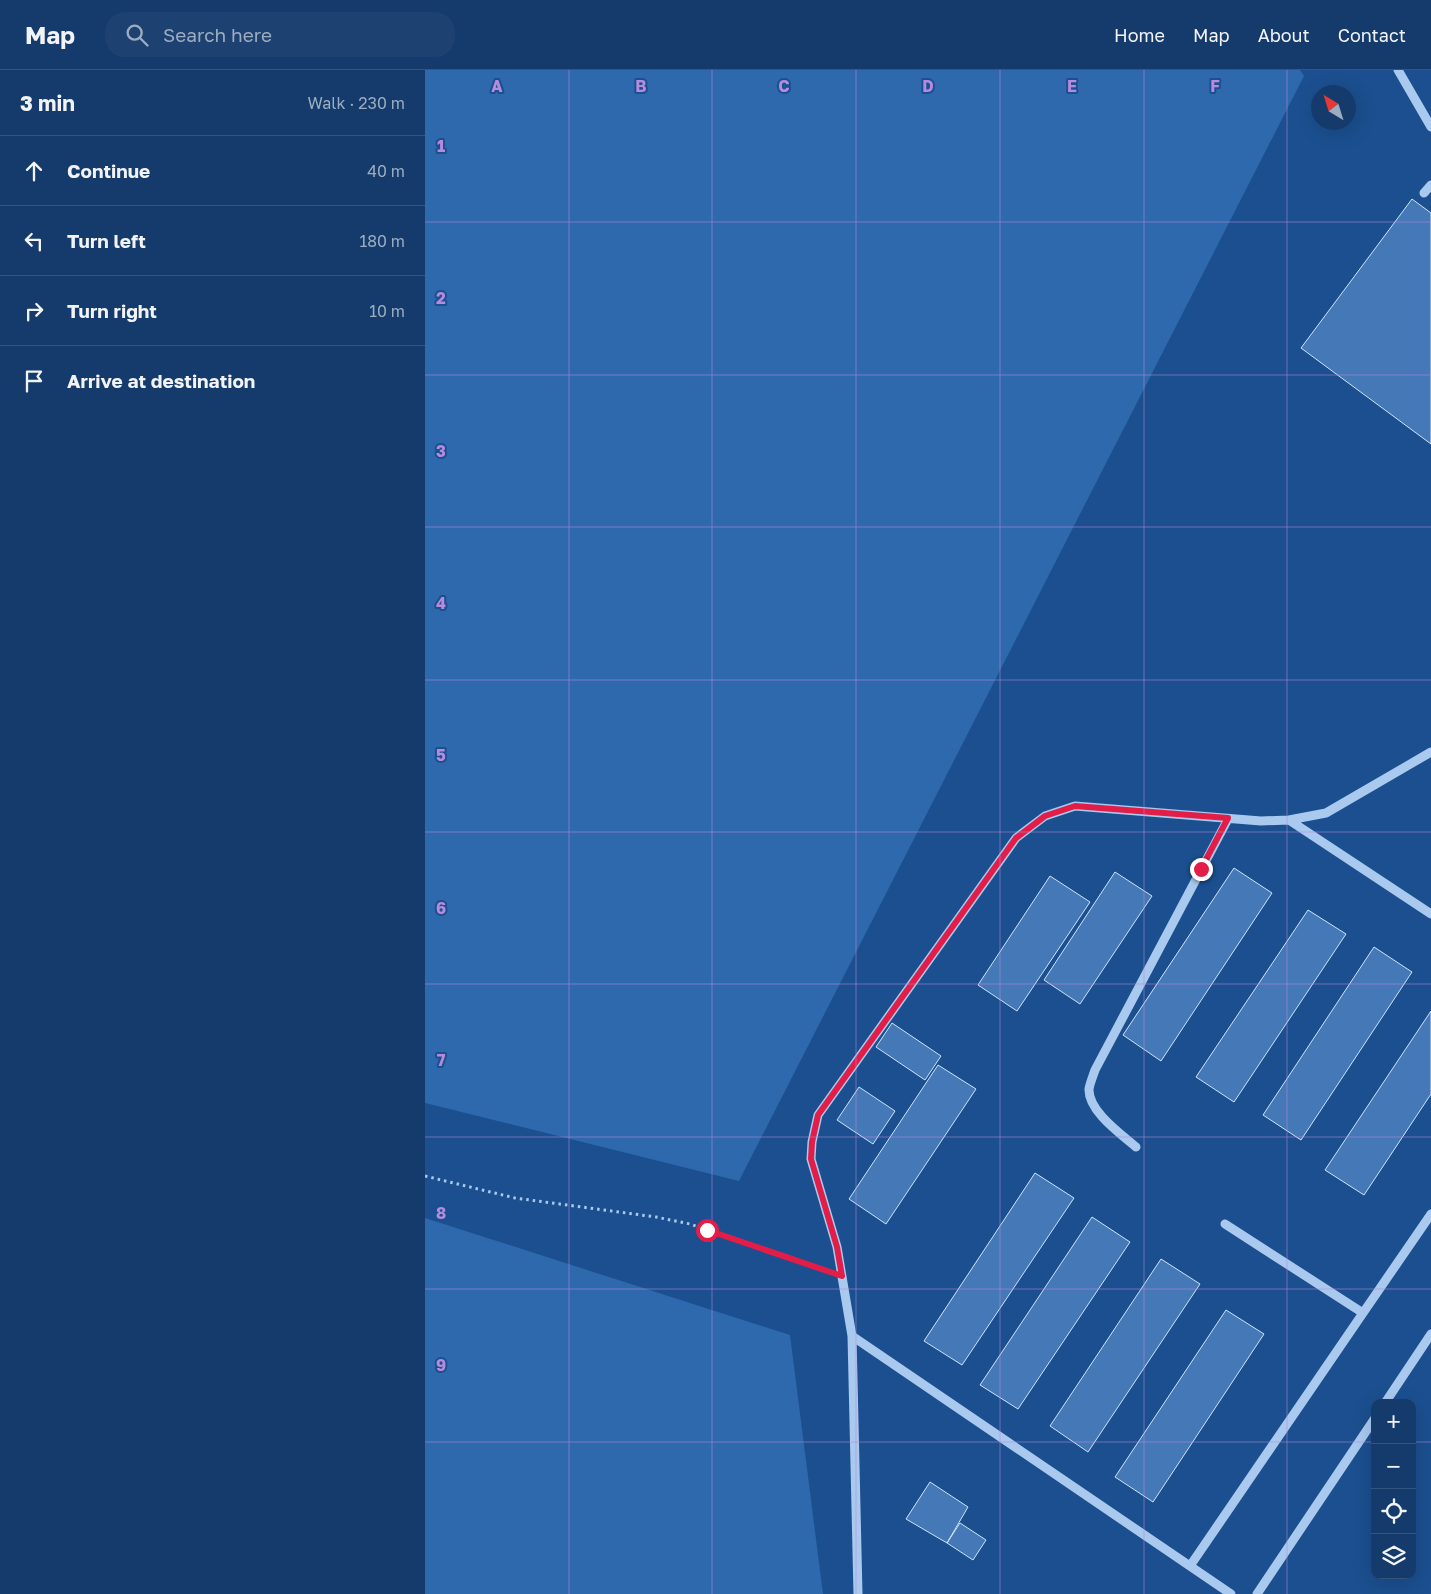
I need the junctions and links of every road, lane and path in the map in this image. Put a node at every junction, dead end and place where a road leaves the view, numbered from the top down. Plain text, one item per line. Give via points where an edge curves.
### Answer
1 (1398, 70) edge
2 (1431, 127) edge
3 (1431, 185) edge
4 (1424, 193) dead end
5 (1431, 752) edge
6 (1228, 818) junction
7 (1289, 820) junction
8 (1431, 914) edge
9 (1136, 1147) dead end
10 (425, 1176) edge
11 (1431, 1214) edge
12 (1225, 1224) dead end
13 (842, 1276) junction
14 (1363, 1313) junction
15 (1431, 1334) edge
16 (852, 1336) junction
17 (1388, 1399) edge
18 (1371, 1424) edge
19 (1190, 1566) junction
20 (858, 1594) edge
21 (1231, 1594) edge
22 (1257, 1594) edge

1 - 2 lane
3 - 4 lane
5 - 7 lane via 1326,812
6 - 7 lane
6 - 9 lane via 1095,1070 1089,1090 1100,1115
6 - 13 lane via 1075,806 1045,816 1016,838 818,1115 811,1159 837,1247
7 - 8 lane
10 - 13 path via 515,1198 690,1224
11 - 14 lane
12 - 14 lane
13 - 16 lane
14 - 19 lane
15 - 17 lane
16 - 19 lane
16 - 20 lane
18 - 22 lane
19 - 21 lane

